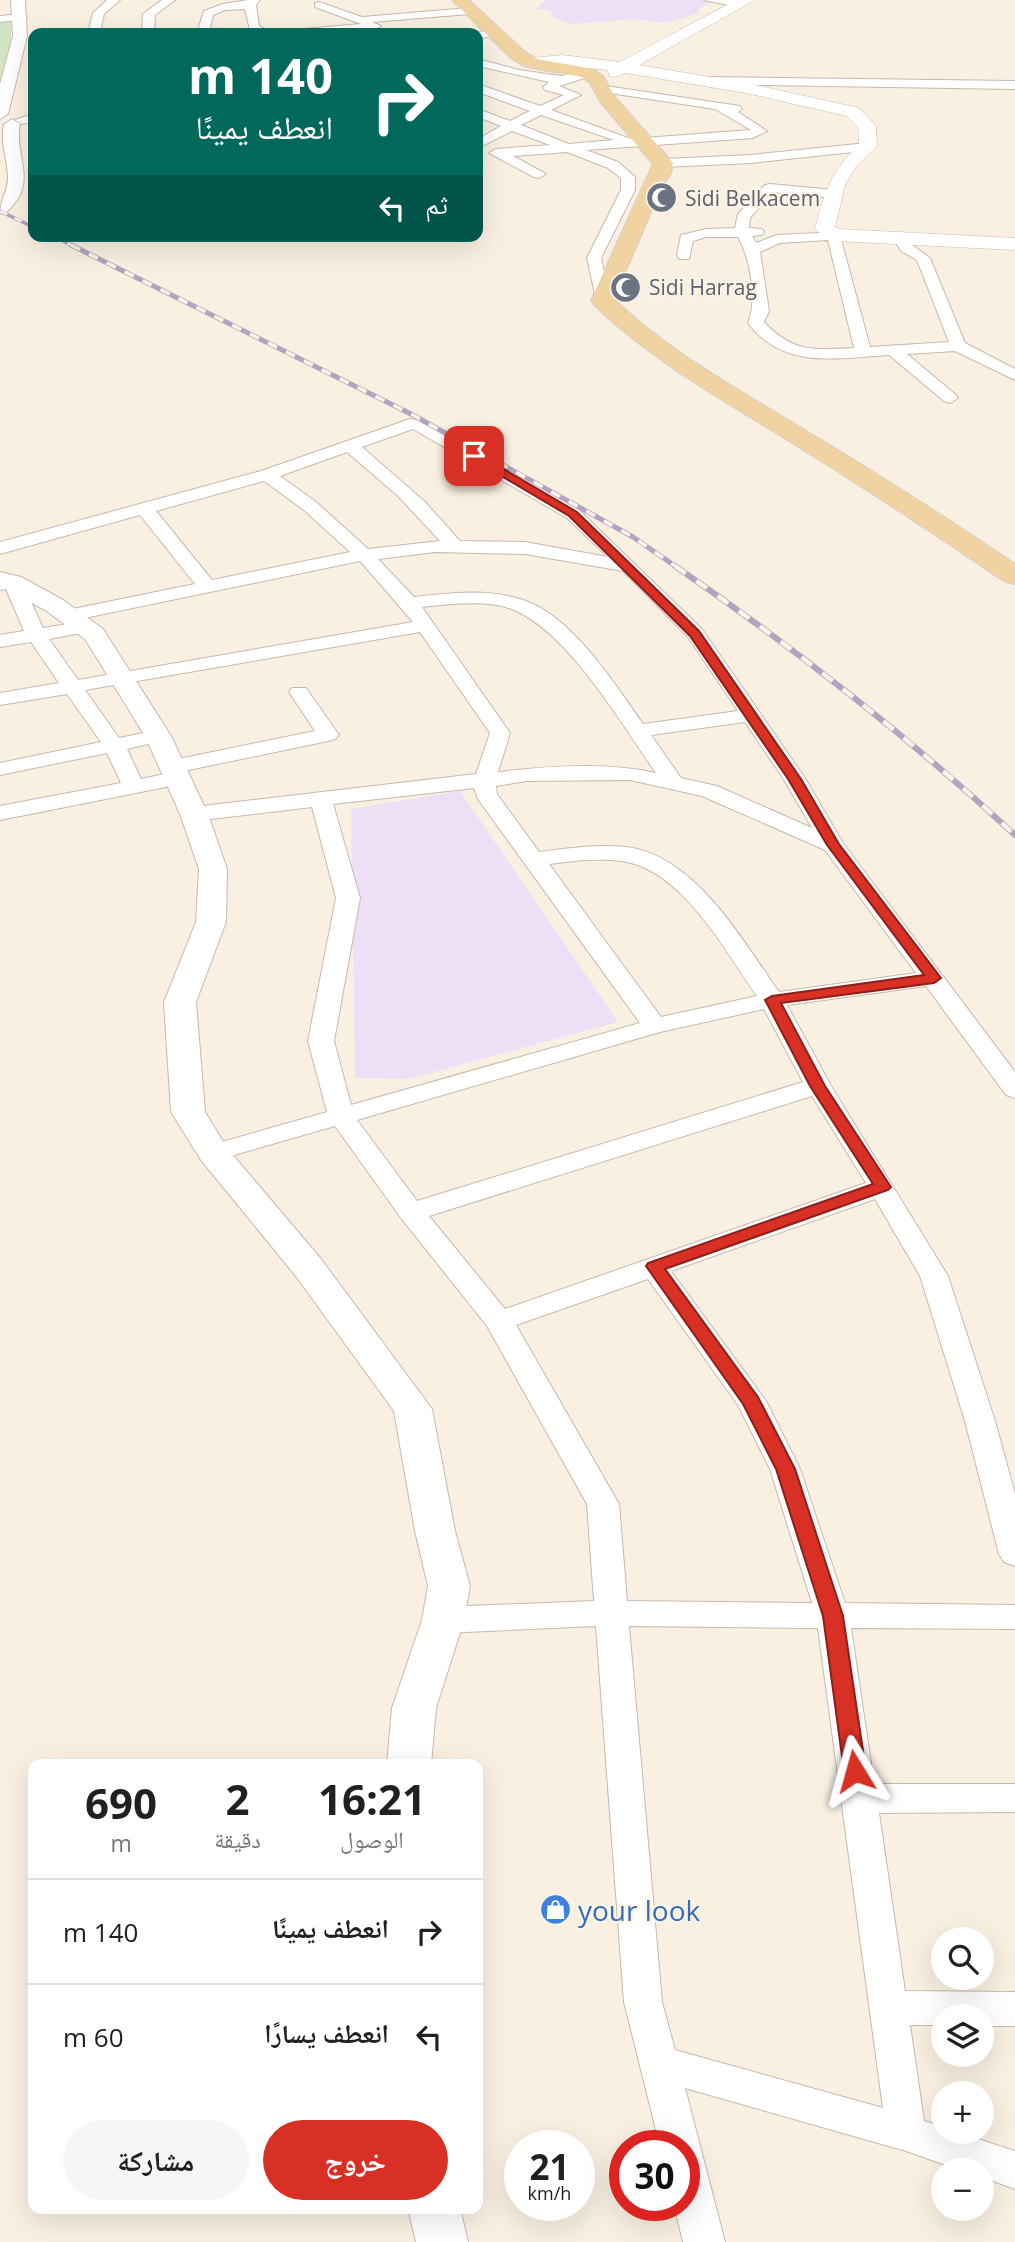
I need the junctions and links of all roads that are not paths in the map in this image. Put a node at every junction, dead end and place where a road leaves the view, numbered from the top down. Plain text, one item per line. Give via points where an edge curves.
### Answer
1 (18, 0) edge
2 (114, 0) edge
3 (169, 0) edge
4 (337, 0) edge
5 (710, 0) edge
6 (252, 2) edge
7 (743, 2) edge
8 (318, 3) edge
9 (351, 3) dead end
10 (225, 4) edge
11 (464, 5) edge
12 (7, 16) edge
13 (360, 20) junction
14 (95, 28) edge
15 (148, 28) edge
16 (204, 28) edge
17 (249, 28) edge
18 (323, 28) edge
19 (380, 28) edge
20 (480, 28) edge
21 (484, 34) edge
22 (532, 63) junction
23 (483, 64) edge
24 (497, 69) junction
25 (622, 69) junction
26 (483, 71) edge
27 (561, 80) junction
28 (707, 81) junction
29 (598, 85) junction
30 (1015, 85) edge
31 (549, 88) junction
32 (484, 94) edge
33 (575, 95) junction
34 (663, 97) junction
35 (720, 107) junction
36 (540, 110) junction
37 (752, 111) dead end
38 (483, 115) edge
39 (15, 118) edge
40 (512, 126) junction
41 (687, 128) junction
42 (483, 141) edge
43 (640, 142) junction
44 (569, 148) junction
45 (6, 149) edge
46 (483, 151) edge
47 (863, 151) junction
48 (496, 153) junction
49 (663, 163) junction
50 (539, 174) dead end
51 (770, 188) junction
52 (835, 194) junction
53 (0, 209) edge
54 (742, 231) junction
55 (834, 235) junction
56 (811, 237) junction
57 (901, 239) junction
58 (1015, 244) edge
59 (753, 250) junction
60 (684, 256) dead end
61 (602, 300) junction
62 (958, 346) junction
63 (894, 351) junction
64 (863, 352) junction
65 (1014, 374) edge
66 (950, 398) dead end
67 (349, 445) junction
68 (267, 475) junction
69 (144, 508) junction
70 (453, 546) junction
71 (0, 548) edge
72 (364, 555) junction
73 (629, 566) junction
74 (1015, 576) edge
75 (4, 582) edge
76 (208, 586) junction
77 (409, 603) junction
78 (78, 621) junction
79 (423, 626) junction
80 (36, 635) junction
81 (0, 641) edge
82 (123, 677) junction
83 (73, 685) junction
84 (299, 692) dead end
85 (0, 699) edge
86 (751, 715) junction
87 (636, 731) junction
88 (158, 736) junction
89 (115, 747) junction
90 (0, 769) edge
91 (175, 773) junction
92 (483, 779) junction
93 (672, 781) junction
94 (134, 787) junction
95 (321, 800) junction
96 (0, 813) edge
97 (194, 814) junction
98 (833, 845) junction
99 (535, 859) junction
100 (934, 978) junction
101 (772, 1000) junction
102 (655, 1026) junction
103 (818, 1086) junction
104 (1015, 1090) edge
105 (341, 1116) junction
106 (212, 1153) junction
107 (883, 1187) junction
108 (411, 1212) junction
109 (654, 1266) junction
110 (499, 1321) junction
111 (1015, 1554) edge
112 (612, 1613) junction
113 (833, 1616) junction
114 (1015, 1617) edge
115 (443, 1620) junction
116 (409, 1759) edge
117 (1015, 1798) edge
118 (857, 1799) junction
119 (888, 2008) junction
120 (1015, 2008) edge
121 (660, 2063) junction
122 (676, 2130) edge
123 (906, 2133) junction
124 (1015, 2170) edge
125 (699, 2221) edge
126 (704, 2242) edge

1 - 12 street
2 - 14 street via 99,13
3 - 15 street via 149,14
4 - 8 street
5 - 7 street
6 - 10 street
6 - 17 street
7 - 25 main road
8 - 9 street
8 - 13 street
8 - 18 street
10 - 16 street via 208,13
11 - 13 street
11 - 20 main road
12 - 39 street via 20,36
13 - 19 street
21 - 22 main road
22 - 24 street
22 - 25 main road via 562,60
22 - 29 main road
23 - 24 street
24 - 26 street
24 - 27 street
25 - 28 main road
25 - 29 main road
27 - 29 street
27 - 31 street
28 - 30 street
28 - 47 main road via 853,112 867,126
29 - 33 street
29 - 34 street
29 - 43 main road
31 - 32 street
31 - 33 street
32 - 36 street
33 - 36 street
34 - 35 street
34 - 41 street
35 - 37 street
35 - 41 street via 761,131
36 - 40 street
36 - 43 street
38 - 40 street
39 - 45 street
40 - 42 street
40 - 44 street
41 - 43 street
43 - 44 street
43 - 49 main road
44 - 48 street
44 - 61 street via 613,165 630,182 594,258
45 - 53 street via 16,165 17,183
46 - 48 street
47 - 49 street
47 - 51 street via 807,163
47 - 52 main road via 848,165
48 - 50 street
49 - 61 main road
51 - 52 street
51 - 54 street via 743,217
52 - 55 main road via 825,229
54 - 56 street
54 - 59 street
54 - 60 street via 686,238
55 - 56 street
55 - 57 main road
55 - 64 street
56 - 59 street via 777,239
57 - 58 main road
57 - 62 street via 906,248 923,258
59 - 64 street via 761,311 756,323 766,334 791,351 811,355
61 - 74 main road via 629,327 671,357
62 - 63 street
62 - 65 street
63 - 64 street
63 - 66 street
67 - 68 street
67 - 70 street via 406,491
67 - 73 street via 404,425 417,425 573,514
68 - 69 street
68 - 72 street via 301,498
69 - 71 street
69 - 76 street
70 - 72 street
70 - 73 street via 525,548
72 - 76 street
72 - 77 street
73 - 86 street via 695,633
75 - 78 street
75 - 80 street
76 - 78 street
77 - 79 street
77 - 87 street via 483,597 522,605 560,631
78 - 80 street
78 - 82 street via 94,634
79 - 82 street
79 - 92 street via 500,733
80 - 81 street
80 - 83 street
82 - 83 street
82 - 88 street
83 - 85 street
83 - 89 street
84 - 91 street via 328,735
86 - 87 street
86 - 98 street
87 - 93 street
88 - 89 street
88 - 91 street
89 - 90 street
89 - 94 street
91 - 94 street
91 - 97 street
92 - 93 street via 630,774
92 - 95 street
92 - 99 street via 486,794
93 - 98 street via 709,791
94 - 96 street
95 - 97 street
95 - 105 street via 348,898 321,1041
97 - 106 street via 213,869 211,922 180,1002 188,1112
98 - 100 street
99 - 101 street via 627,854 671,872 706,908
99 - 102 street
100 - 101 street
100 - 104 street
101 - 102 street
101 - 103 street
102 - 105 street
103 - 107 street
103 - 108 street
105 - 106 street
105 - 108 street
106 - 115 street via 308,1267 413,1409 449,1586
107 - 109 street
107 - 111 street via 934,1276 980,1421
108 - 110 street
109 - 110 street
109 - 113 street via 751,1401 785,1469
110 - 112 street via 603,1504
112 - 113 street
112 - 115 street
112 - 121 street via 643,2002
113 - 114 street
113 - 118 street
115 - 116 street via 414,1708
117 - 118 street
118 - 119 street
119 - 120 street
119 - 123 street
121 - 122 street
121 - 123 street
123 - 124 street
125 - 126 street

